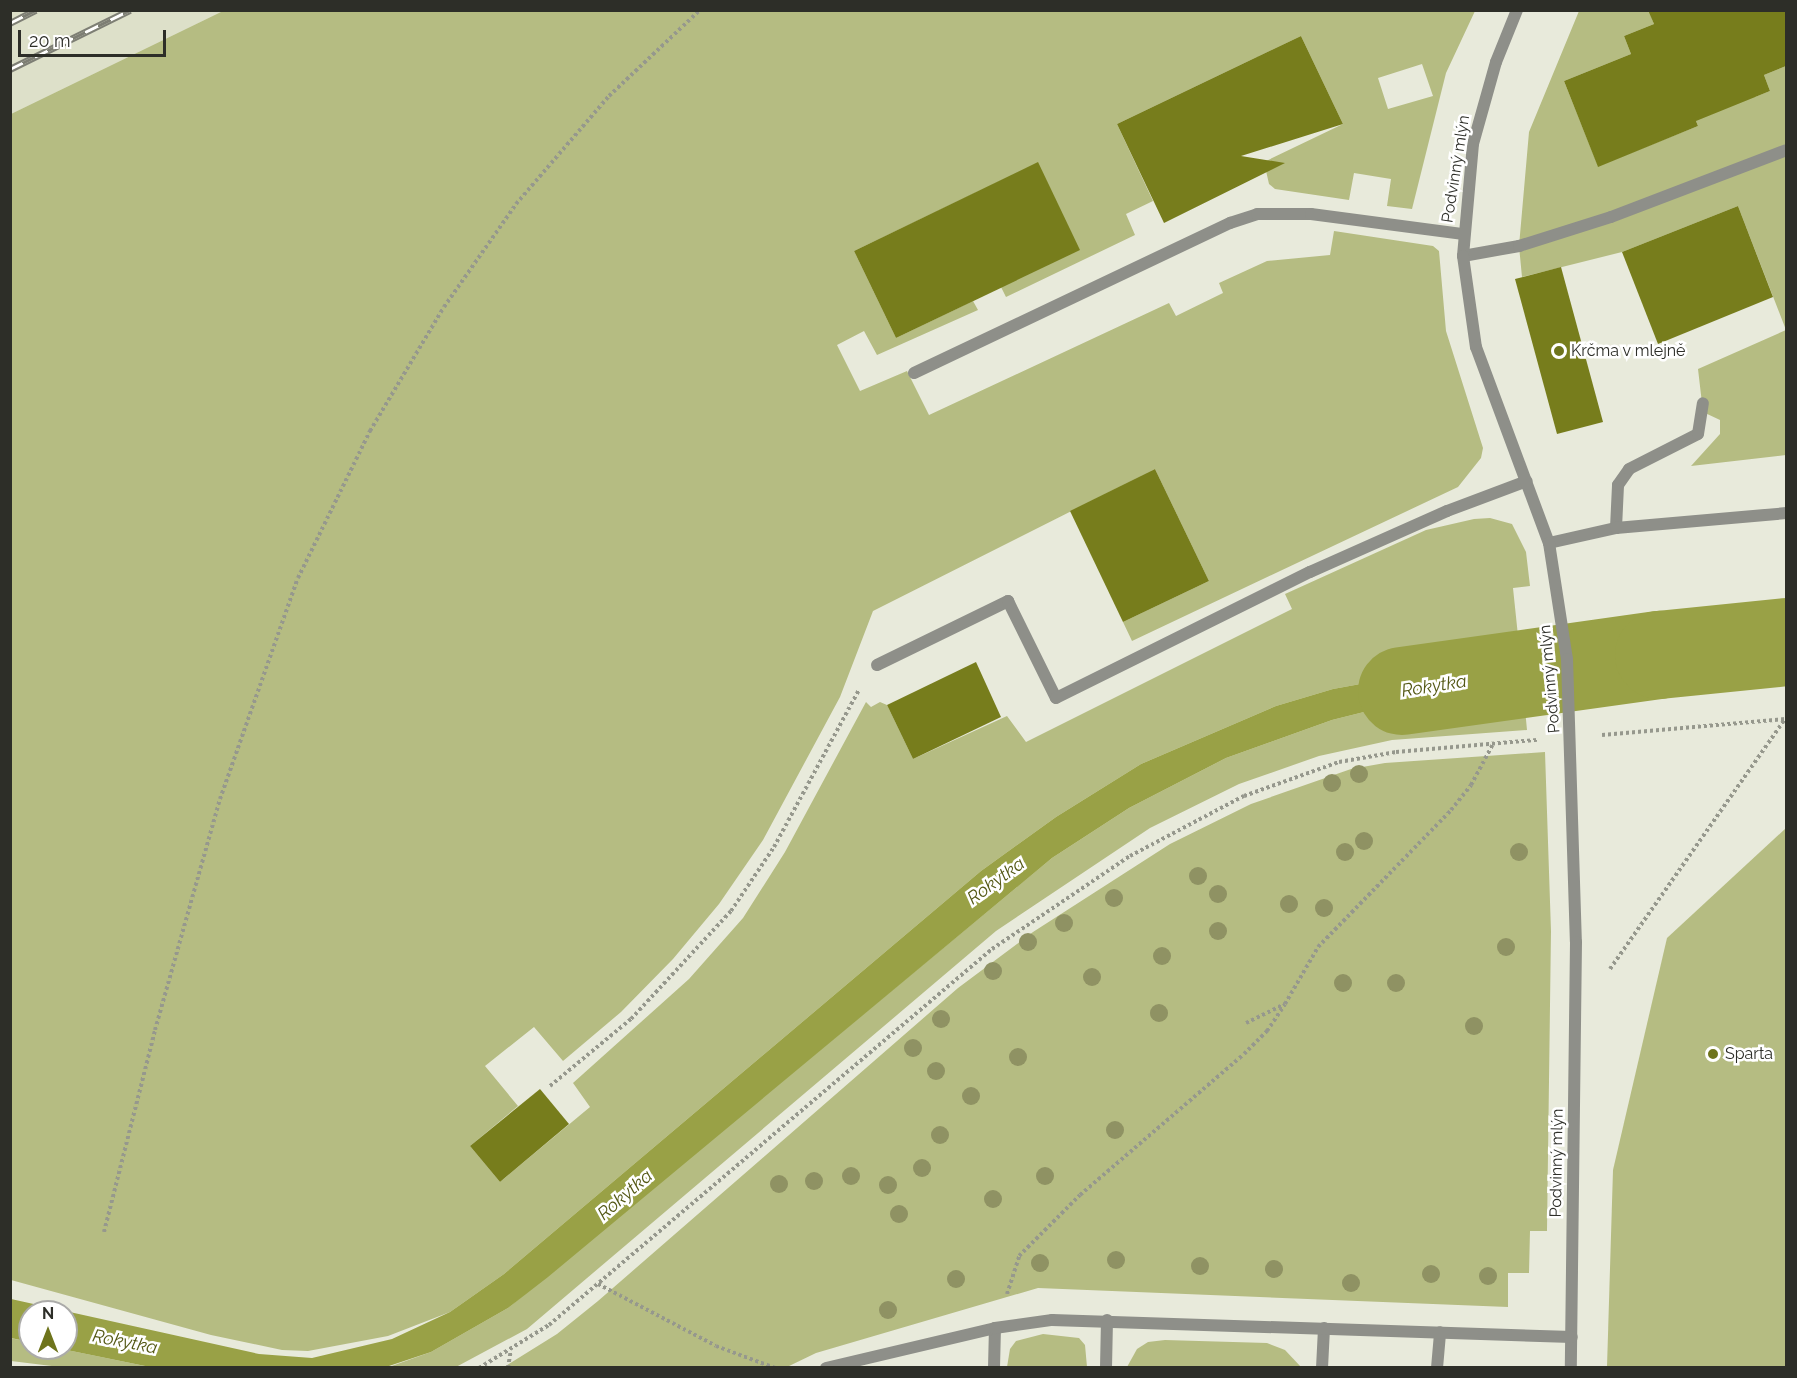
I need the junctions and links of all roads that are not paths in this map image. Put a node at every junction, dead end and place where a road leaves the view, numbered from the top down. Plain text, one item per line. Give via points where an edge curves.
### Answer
1 (1517, 10) edge
2 (1786, 150) edge
3 (1462, 234) junction
4 (1463, 256) junction
5 (914, 374) dead end
6 (1703, 403) dead end
7 (1527, 481) junction
8 (1786, 513) edge
9 (1616, 528) junction
10 (1549, 543) junction
11 (877, 665) road end
12 (1107, 1320) junction
13 (995, 1328) junction
14 (1324, 1328) junction
15 (1440, 1332) junction
16 (1572, 1337) junction
17 (869, 1362) edge
18 (826, 1368) edge
19 (994, 1368) edge
20 (1106, 1368) edge
21 (1322, 1368) edge
22 (1437, 1368) edge
23 (1570, 1368) edge

1 - 3 street, Podvinný mlýn via 1483,102
2 - 4 street via 1611,217 1519,246
3 - 4 street, Podvinný mlýn
3 - 5 street via 1311,214 1257,214 1230,223
4 - 7 street, Podvinný mlýn via 1476,347
6 - 9 street via 1698,434 1629,469 1618,485
7 - 10 street, Podvinný mlýn
7 - 11 street via 1447,511 1310,572 1056,698 1008,601
8 - 9 street
9 - 10 street
10 - 16 street, Podvinný mlýn via 1560,600 1572,724 1576,942
12 - 13 street via 1052,1320
12 - 14 street
12 - 20 street
13 - 17 street
13 - 19 street
14 - 15 street
14 - 21 street
15 - 16 street
15 - 22 street
16 - 23 street, Podvinný mlýn
17 - 18 street

